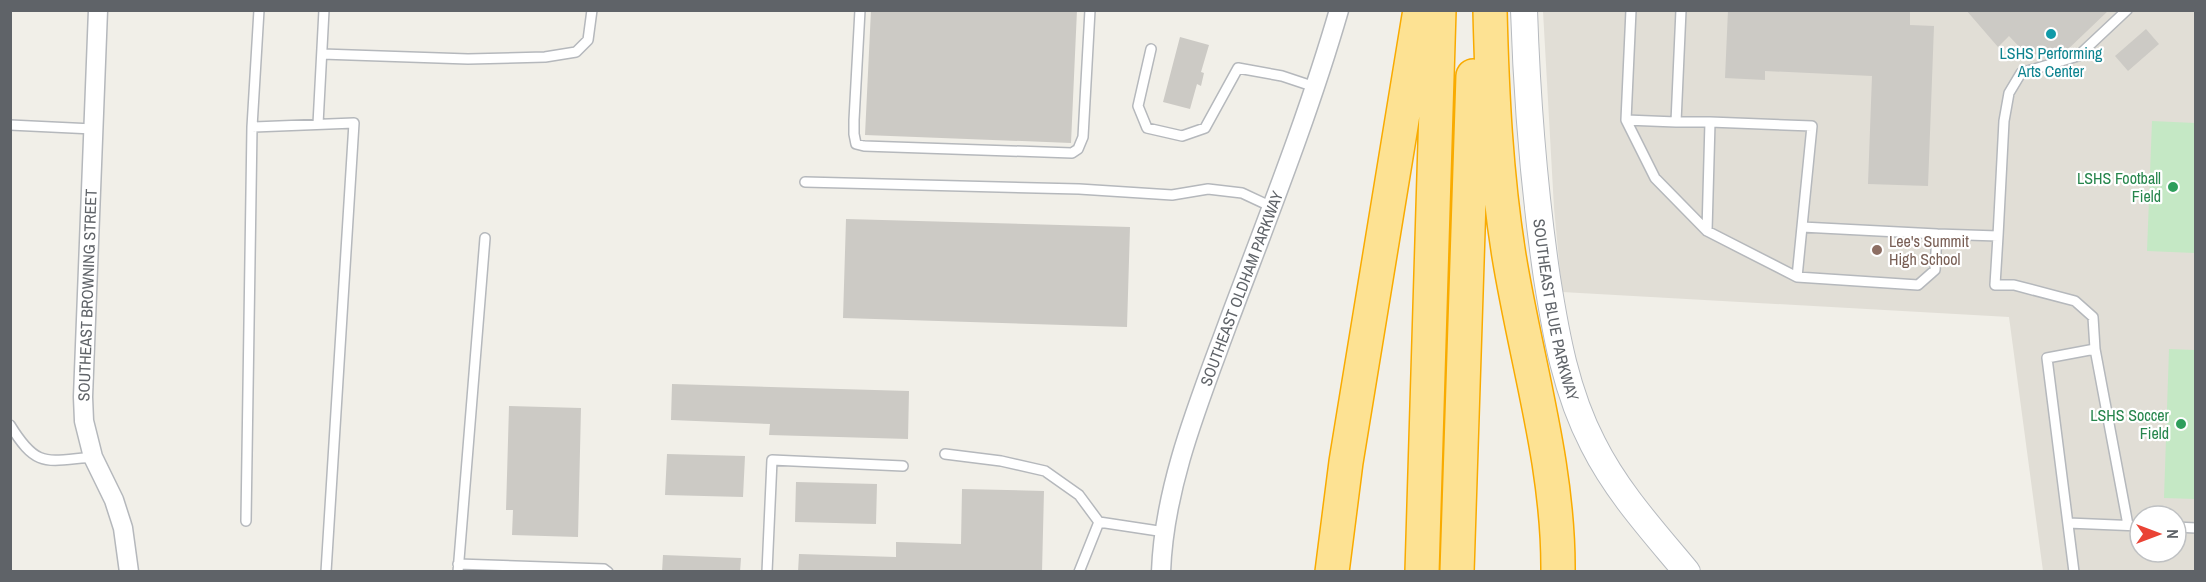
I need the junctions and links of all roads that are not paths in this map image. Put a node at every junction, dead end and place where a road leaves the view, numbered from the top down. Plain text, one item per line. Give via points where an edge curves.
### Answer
1 (98, 10) edge
2 (259, 10) edge
3 (324, 10) edge
4 (592, 10) edge
5 (860, 10) edge
6 (1090, 10) edge
7 (1339, 10) edge
8 (1420, 10) edge
9 (1439, 10) edge
10 (1475, 10) edge
11 (1490, 10) edge
12 (1524, 10) edge
13 (1631, 10) edge
14 (1681, 10) edge
15 (2127, 10) edge
16 (1151, 49) dead end
17 (322, 54) junction
18 (1315, 87) junction
19 (1626, 120) junction
20 (1676, 122) junction
21 (1710, 122) junction
22 (318, 124) junction
23 (10, 125) edge
24 (252, 127) junction
25 (93, 129) junction
26 (805, 182) dead end
27 (1272, 207) junction
28 (1802, 227) junction
29 (1707, 231) junction
30 (1936, 234) junction
31 (1998, 236) junction
32 (485, 238) dead end
33 (1797, 277) junction
34 (2095, 349) junction
35 (10, 424) edge
36 (945, 454) dead end
37 (93, 457) junction
38 (903, 466) dead end
39 (246, 521) dead end
40 (1099, 522) junction
41 (2068, 523) junction
42 (2128, 525) joint
43 (1165, 532) junction
44 (458, 568) edge
45 (129, 572) edge
46 (326, 572) edge
47 (608, 572) edge
48 (767, 572) edge
49 (1079, 572) edge
50 (1161, 572) edge
51 (1332, 572) edge
52 (1422, 572) edge
53 (1457, 572) edge
54 (1558, 572) edge
55 (1687, 572) edge
56 (2074, 572) edge

1 - 25 street, SOUTHEAST BROWNING STREET
2 - 24 lane
3 - 17 lane
4 - 17 lane via 588,40 576,52 468,59
5 - 6 lane via 856,144 1072,153 1083,137
7 - 18 street, SOUTHEAST OLDHAM PARKWAY
8 - 51 highway via 1347,450
9 - 52 highway
10 - 53 highway
11 - 54 highway via 1500,182 1509,256 1552,483
12 - 55 street, SOUTHEAST BLUE PARKWAY via 1537,197 1552,307 1569,386 1610,474
13 - 19 lane
14 - 20 lane
15 - 31 lane via 2078,56 2021,74 2009,93
16 - 18 lane via 1138,106 1147,128 1182,136 1205,128 1238,68
17 - 22 lane
18 - 27 street, SOUTHEAST OLDHAM PARKWAY
19 - 20 lane
19 - 29 lane via 1655,178
20 - 21 lane
21 - 28 lane via 1812,126
21 - 29 lane
22 - 24 lane
22 - 46 lane via 354,123
23 - 25 lane
24 - 39 lane
25 - 37 street, SOUTHEAST BROWNING STREET via 82,397
26 - 27 lane via 1172,195 1208,189 1242,193
27 - 43 street, SOUTHEAST OLDHAM PARKWAY via 1198,404
28 - 30 lane
28 - 33 lane
29 - 33 lane
30 - 31 lane
30 - 33 lane via 1935,270 1918,285
31 - 34 lane via 1995,285 2014,285 2075,301 2092,317
32 - 44 lane
34 - 41 lane via 2047,358
34 - 42 lane
35 - 37 lane via 34,456 46,460
36 - 40 lane via 1045,471 1079,495
37 - 45 street, SOUTHEAST BROWNING STREET via 123,528
38 - 48 lane via 772,459
40 - 43 lane
40 - 49 lane
41 - 42 lane
41 - 56 lane
43 - 50 street, SOUTHEAST OLDHAM PARKWAY
44 - 47 lane

